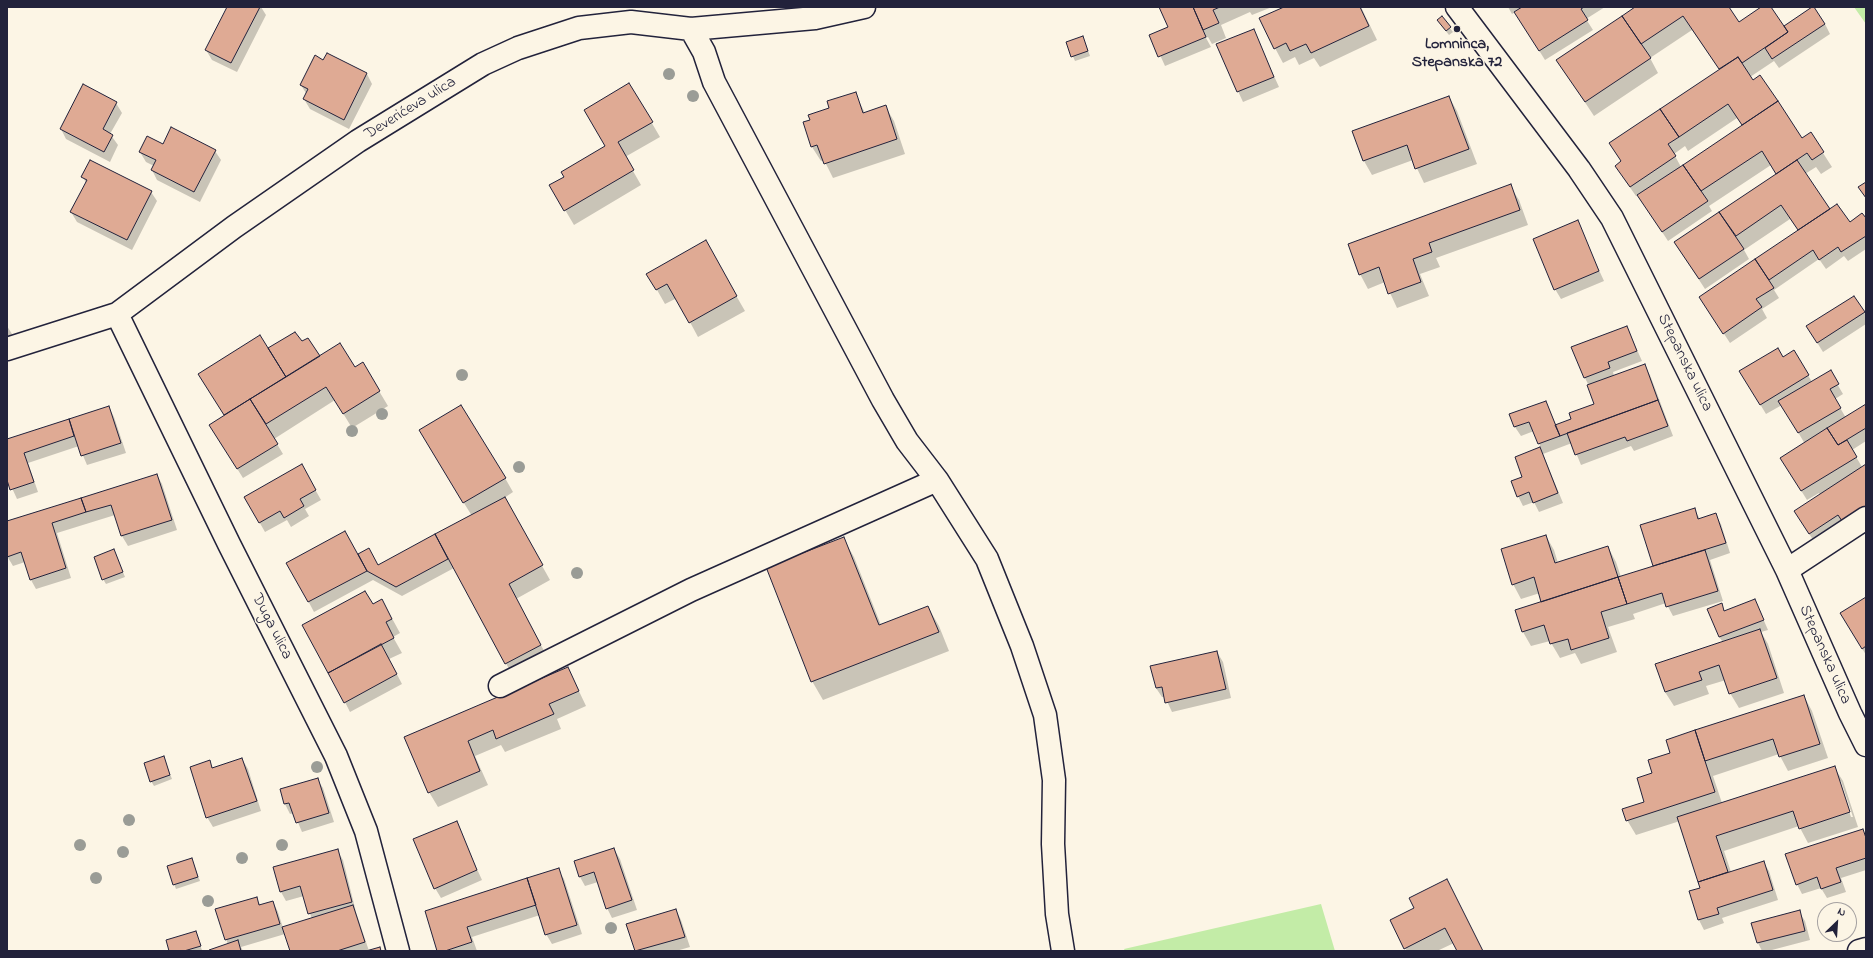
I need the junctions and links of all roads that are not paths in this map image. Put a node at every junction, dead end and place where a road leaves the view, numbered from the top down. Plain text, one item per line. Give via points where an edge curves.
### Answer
1 (864, 7) edge
2 (1457, 7) edge
3 (690, 29) junction
4 (117, 314) junction
5 (7, 349) edge
6 (937, 480) junction
7 (1866, 518) edge
8 (1787, 570) junction
9 (500, 686) dead end
10 (1866, 745) edge
11 (1866, 949) edge
12 (398, 951) edge
13 (1063, 951) edge
14 (1859, 951) edge

1 - 3 street, Deverićeva ulica via 815,18
2 - 8 street, Stepanska ulica via 1579,169 1612,218
3 - 4 street, Deverićeva ulica via 631,22 579,28 544,38 483,64 358,142 234,227
3 - 6 street via 704,52 714,82 883,400 907,441
4 - 5 street, Deverićeva ulica
4 - 12 street, Duga ulica via 228,544 336,756 366,831
6 - 9 street via 691,590
6 - 13 street via 987,559 1022,646 1045,715 1054,780 1053,844 1057,914
7 - 8 street
8 - 10 street, Stepanska ulica
11 - 14 street

